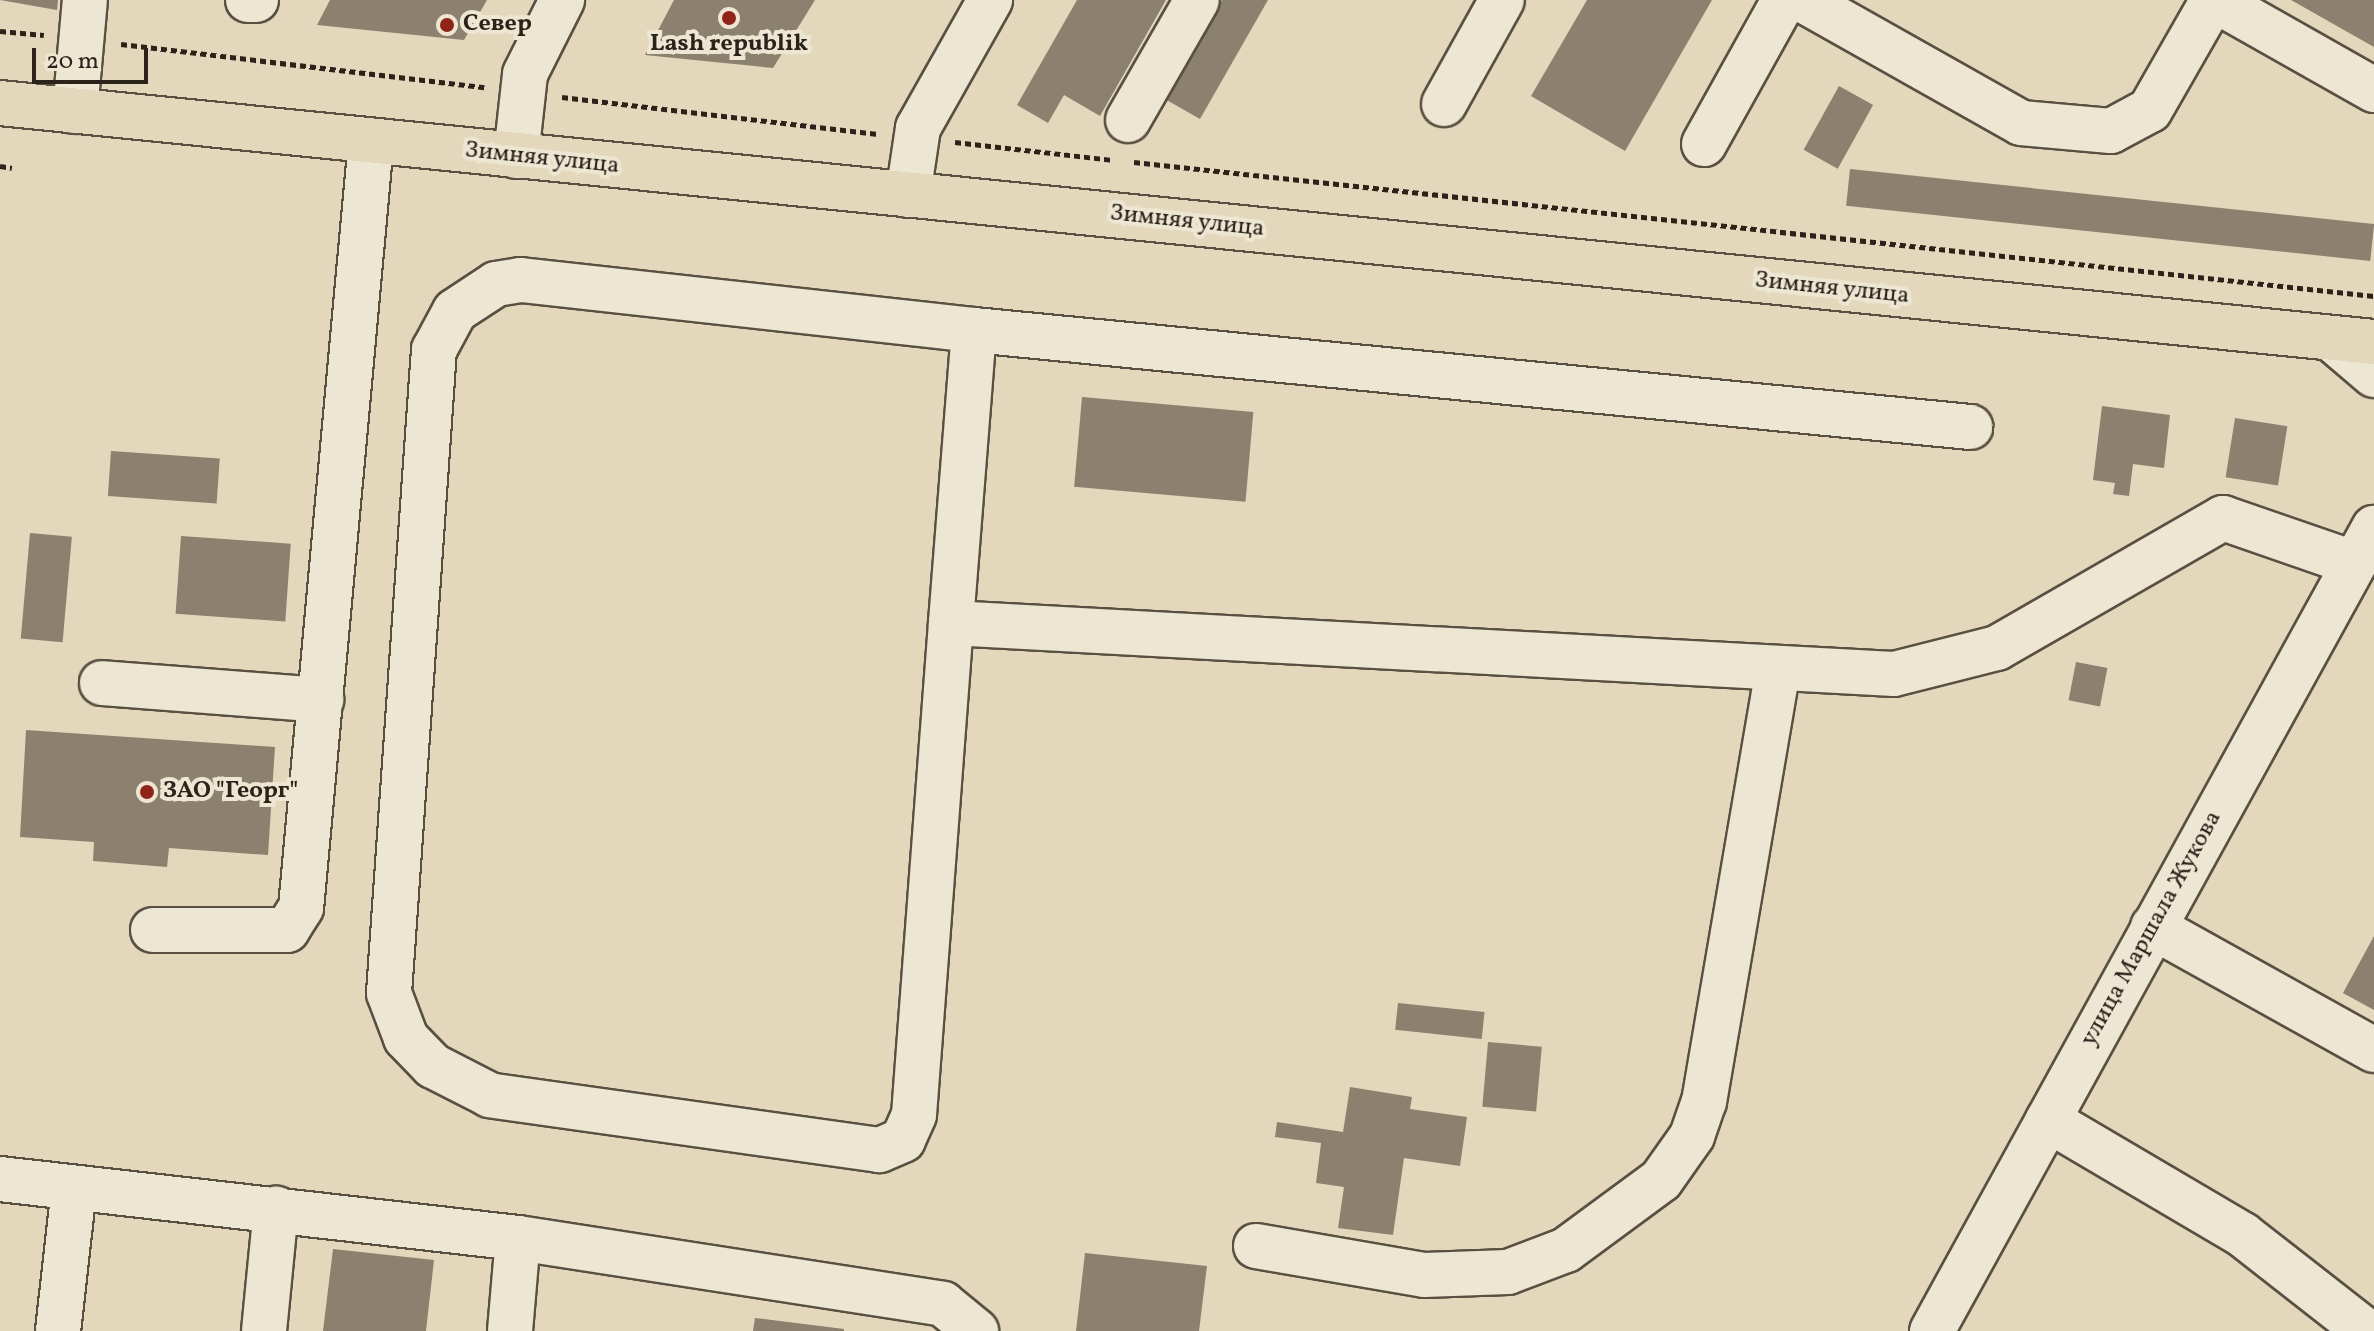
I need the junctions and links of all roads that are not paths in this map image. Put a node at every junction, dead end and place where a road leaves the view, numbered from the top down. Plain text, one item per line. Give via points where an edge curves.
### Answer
1 (248, 0) edge
2 (256, 0) edge
3 (562, 0) edge
4 (990, 0) edge
5 (1197, 0) edge
6 (1502, 0) edge
7 (1784, 0) edge
8 (1803, 0) edge
9 (2214, 0) edge
10 (83, 19) edge
11 (2374, 90) edge
12 (0, 103) edge
13 (1444, 104) dead end
14 (75, 111) junction
15 (1128, 120) dead end
16 (371, 142) junction
17 (1704, 144) dead end
18 (516, 156) junction
19 (908, 195) junction
20 (974, 330) junction
21 (2353, 341) edge
22 (2374, 363) edge
23 (2374, 375) edge
24 (1970, 427) dead end
25 (2363, 545) edge
26 (951, 623) junction
27 (1778, 669) junction
28 (102, 683) dead end
29 (321, 700) junction
30 (2153, 927) junction
31 (153, 930) dead end
32 (2374, 1050) edge
33 (2048, 1120) junction
34 (0, 1179) edge
35 (74, 1188) junction
36 (276, 1209) junction
37 (518, 1238) junction
38 (1256, 1246) dead end
39 (58, 1331) edge
40 (264, 1331) edge
41 (510, 1331) edge
42 (976, 1331) edge
43 (1932, 1331) edge
44 (2366, 1331) edge

1 - 2 street
3 - 18 street via 532,55
4 - 19 street via 915,138
5 - 15 street
6 - 13 street
7 - 17 street
8 - 9 street via 2021,123 2111,131 2150,110
9 - 11 street
10 - 14 street
12 - 14 main road, Зимняя улица
14 - 16 main road, Зимняя улица
16 - 18 main road, Зимняя улица
16 - 29 street
18 - 19 main road, Зимняя улица
19 - 21 main road, Зимняя улица
20 - 24 street
20 - 26 street
20 - 26 street via 521,280 496,284 455,311 434,350 389,993 406,1038 433,1066 490,1095 879,1150 903,1140 914,1115
21 - 22 street
21 - 23 street
25 - 27 street via 2223,518 2044,625 1957,663 1894,674
25 - 30 street, улица Маршала Жукова
26 - 27 street
27 - 38 street via 1704,1102 1661,1180 1566,1250 1508,1272 1424,1275
28 - 29 street
29 - 31 street via 301,908 287,930
30 - 32 street
30 - 33 street, улица Маршала Жукова
33 - 43 street, улица Маршала Жукова
33 - 44 street via 2243,1235
34 - 35 street
35 - 36 street
35 - 39 street
36 - 37 street
36 - 40 street
37 - 41 street
37 - 42 street via 943,1304

